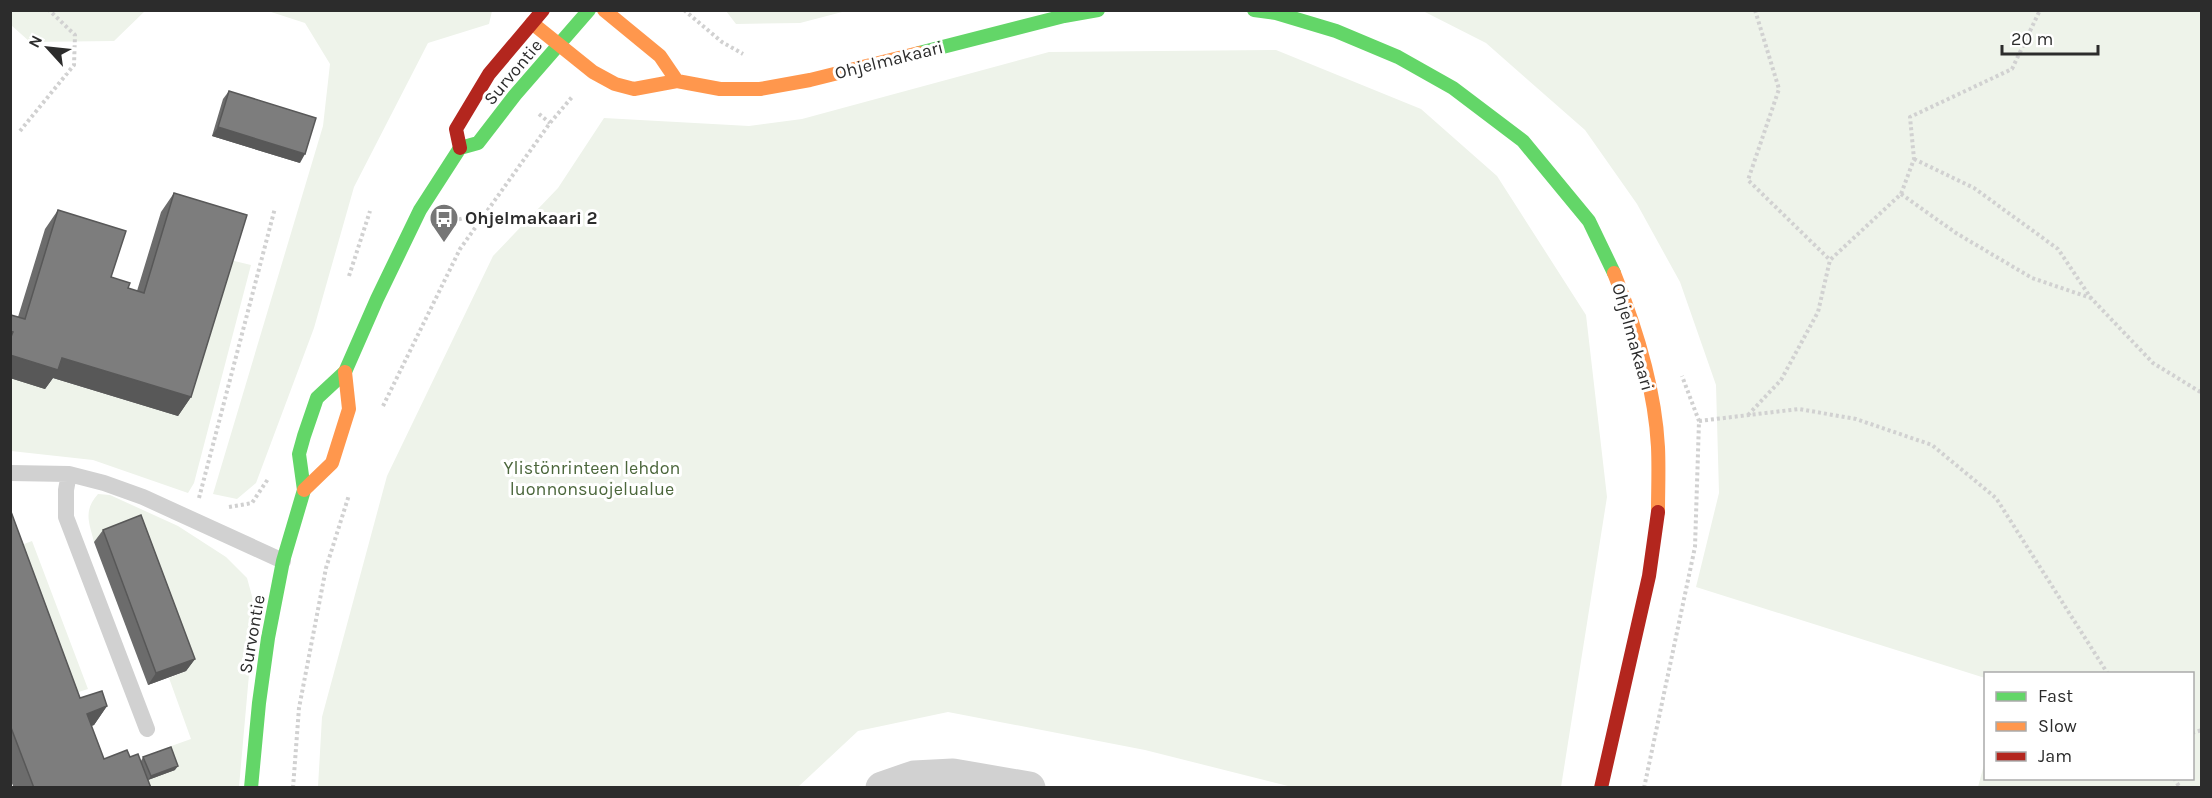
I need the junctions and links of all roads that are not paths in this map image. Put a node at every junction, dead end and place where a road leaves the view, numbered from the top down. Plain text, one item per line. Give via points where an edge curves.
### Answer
1 (543, 10) edge
2 (589, 10) edge
3 (604, 10) edge
4 (1098, 10) edge
5 (1254, 10) edge
6 (532, 23) junction
7 (559, 45) junction
8 (677, 81) junction
9 (460, 148) junction
10 (345, 372) junction
11 (10, 472) edge
12 (69, 474) junction
13 (304, 490) junction
14 (283, 561) junction
15 (147, 729) dead end
16 (251, 788) edge
17 (882, 788) edge
18 (1029, 788) edge
19 (1600, 788) edge

1 - 6 street, Survontie
2 - 7 street, Survontie
3 - 8 street via 660,56
4 - 8 street, Ohjelmakaari via 760,89 720,89
5 - 19 street, Ohjelmakaari via 1335,31 1398,57 1453,88 1523,141 1589,221 1611,265 1629,310 1648,382 1658,446 1658,512 1649,576
6 - 7 street, Ohjelmakaari
6 - 9 street, Survontie via 489,74 456,129
7 - 8 street, Ohjelmakaari via 615,84 634,88
7 - 9 street, Survontie via 478,143
9 - 10 street, Survontie via 420,210
10 - 13 street, Survontie via 349,409 332,463
10 - 13 street, Survontie via 317,398 299,454
11 - 12 lane
12 - 14 lane via 144,497
12 - 15 lane via 66,517
13 - 14 street, Survontie
14 - 16 street, Survontie via 268,638
17 - 18 street via 914,777 953,775

